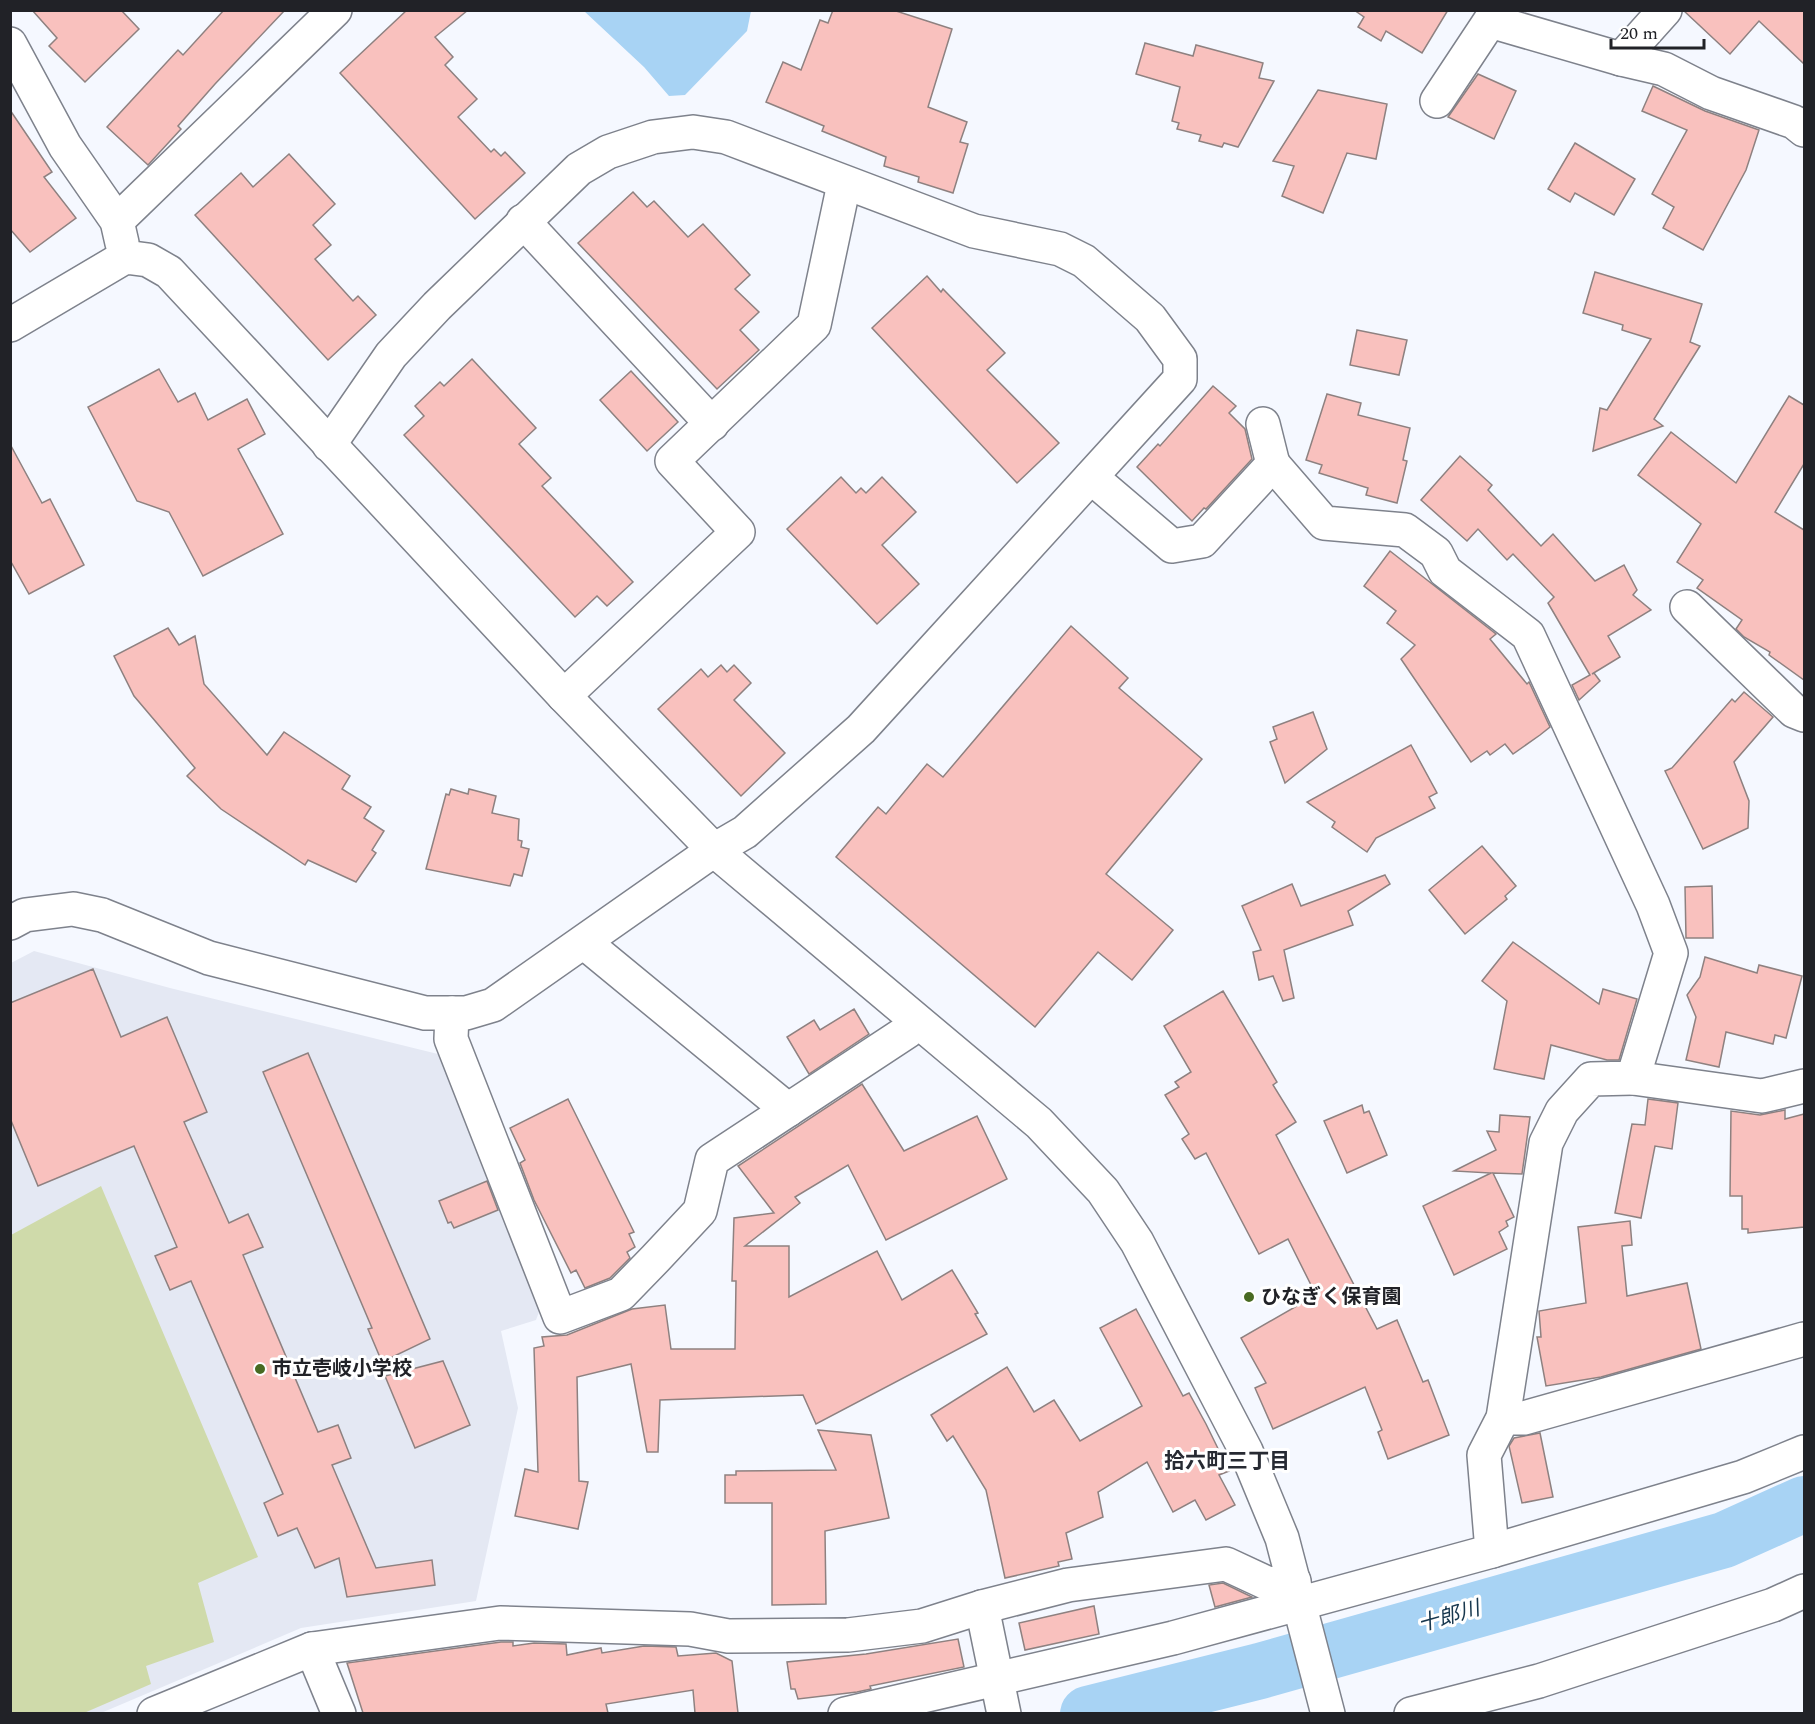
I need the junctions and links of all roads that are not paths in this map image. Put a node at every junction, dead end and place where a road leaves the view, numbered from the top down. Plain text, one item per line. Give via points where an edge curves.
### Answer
1 (335, 10) edge
2 (1665, 10) edge
3 (10, 44) edge
4 (1621, 59) junction
5 (1437, 101) dead end
6 (1801, 121) edge
7 (844, 184) junction
8 (117, 221) junction
9 (523, 221) junction
10 (125, 257) junction
11 (10, 325) edge
12 (711, 424) junction
13 (1263, 424) dead end
14 (329, 445) junction
15 (1274, 464) junction
16 (1091, 477) junction
17 (1688, 607) dead end
18 (564, 696) junction
19 (1804, 715) edge
20 (714, 850) junction
21 (10, 923) edge
22 (585, 943) junction
23 (452, 1013) junction
24 (915, 1020) junction
25 (1633, 1078) junction
26 (1804, 1086) edge
27 (788, 1110) junction
28 (1804, 1340) edge
29 (1503, 1418) junction
30 (1804, 1452) edge
31 (1492, 1551) junction
32 (1804, 1591) edge
33 (1297, 1592) junction
34 (982, 1607) junction
35 (312, 1649) junction
36 (996, 1679) junction
37 (154, 1713) edge
38 (339, 1713) edge
39 (845, 1713) edge
40 (1004, 1713) edge
41 (1328, 1713) edge
42 (1411, 1713) edge

1 - 8 street
2 - 4 street
3 - 8 street via 65,146
4 - 5 street via 1490,21
4 - 6 street via 1664,69 1711,93
7 - 9 street via 726,137 693,132 652,137 608,152 579,169
7 - 12 street via 814,325
7 - 16 street via 974,231 1060,249 1084,261 1150,318 1180,359 1180,379
8 - 10 street
9 - 12 street
9 - 14 street via 391,355
10 - 11 street
10 - 14 street via 148,260 170,272
12 - 18 street via 672,461 738,532
13 - 15 street
14 - 18 street
15 - 16 street via 1202,541 1172,546
15 - 25 street via 1324,523 1405,530 1436,553 1445,571 1528,635 1653,905 1671,953
16 - 20 street via 861,729 746,832
17 - 19 street via 1794,711
18 - 20 street
20 - 22 street
20 - 24 street
21 - 23 street via 25,915 73,909 102,915 209,957 425,1013
22 - 23 street via 493,1005
22 - 27 street
23 - 27 street via 451,1039 560,1317 621,1294 700,1211 712,1160
24 - 27 street via 908,1031
24 - 33 street via 1039,1123 1109,1200 1137,1242 1246,1451 1282,1538
25 - 26 street via 1762,1096
25 - 29 street via 1591,1079 1562,1111 1546,1143
28 - 29 street via 1524,1418
29 - 31 street via 1484,1455
30 - 31 street via 1743,1477
31 - 33 street
32 - 42 street via 1773,1605 1539,1681
33 - 34 street via 1226,1564 1068,1585
33 - 36 street via 1173,1638
33 - 41 street
34 - 35 street via 922,1626 848,1635 728,1636 690,1629 500,1623
34 - 36 street
35 - 37 street
35 - 38 street
36 - 39 street
36 - 40 street

